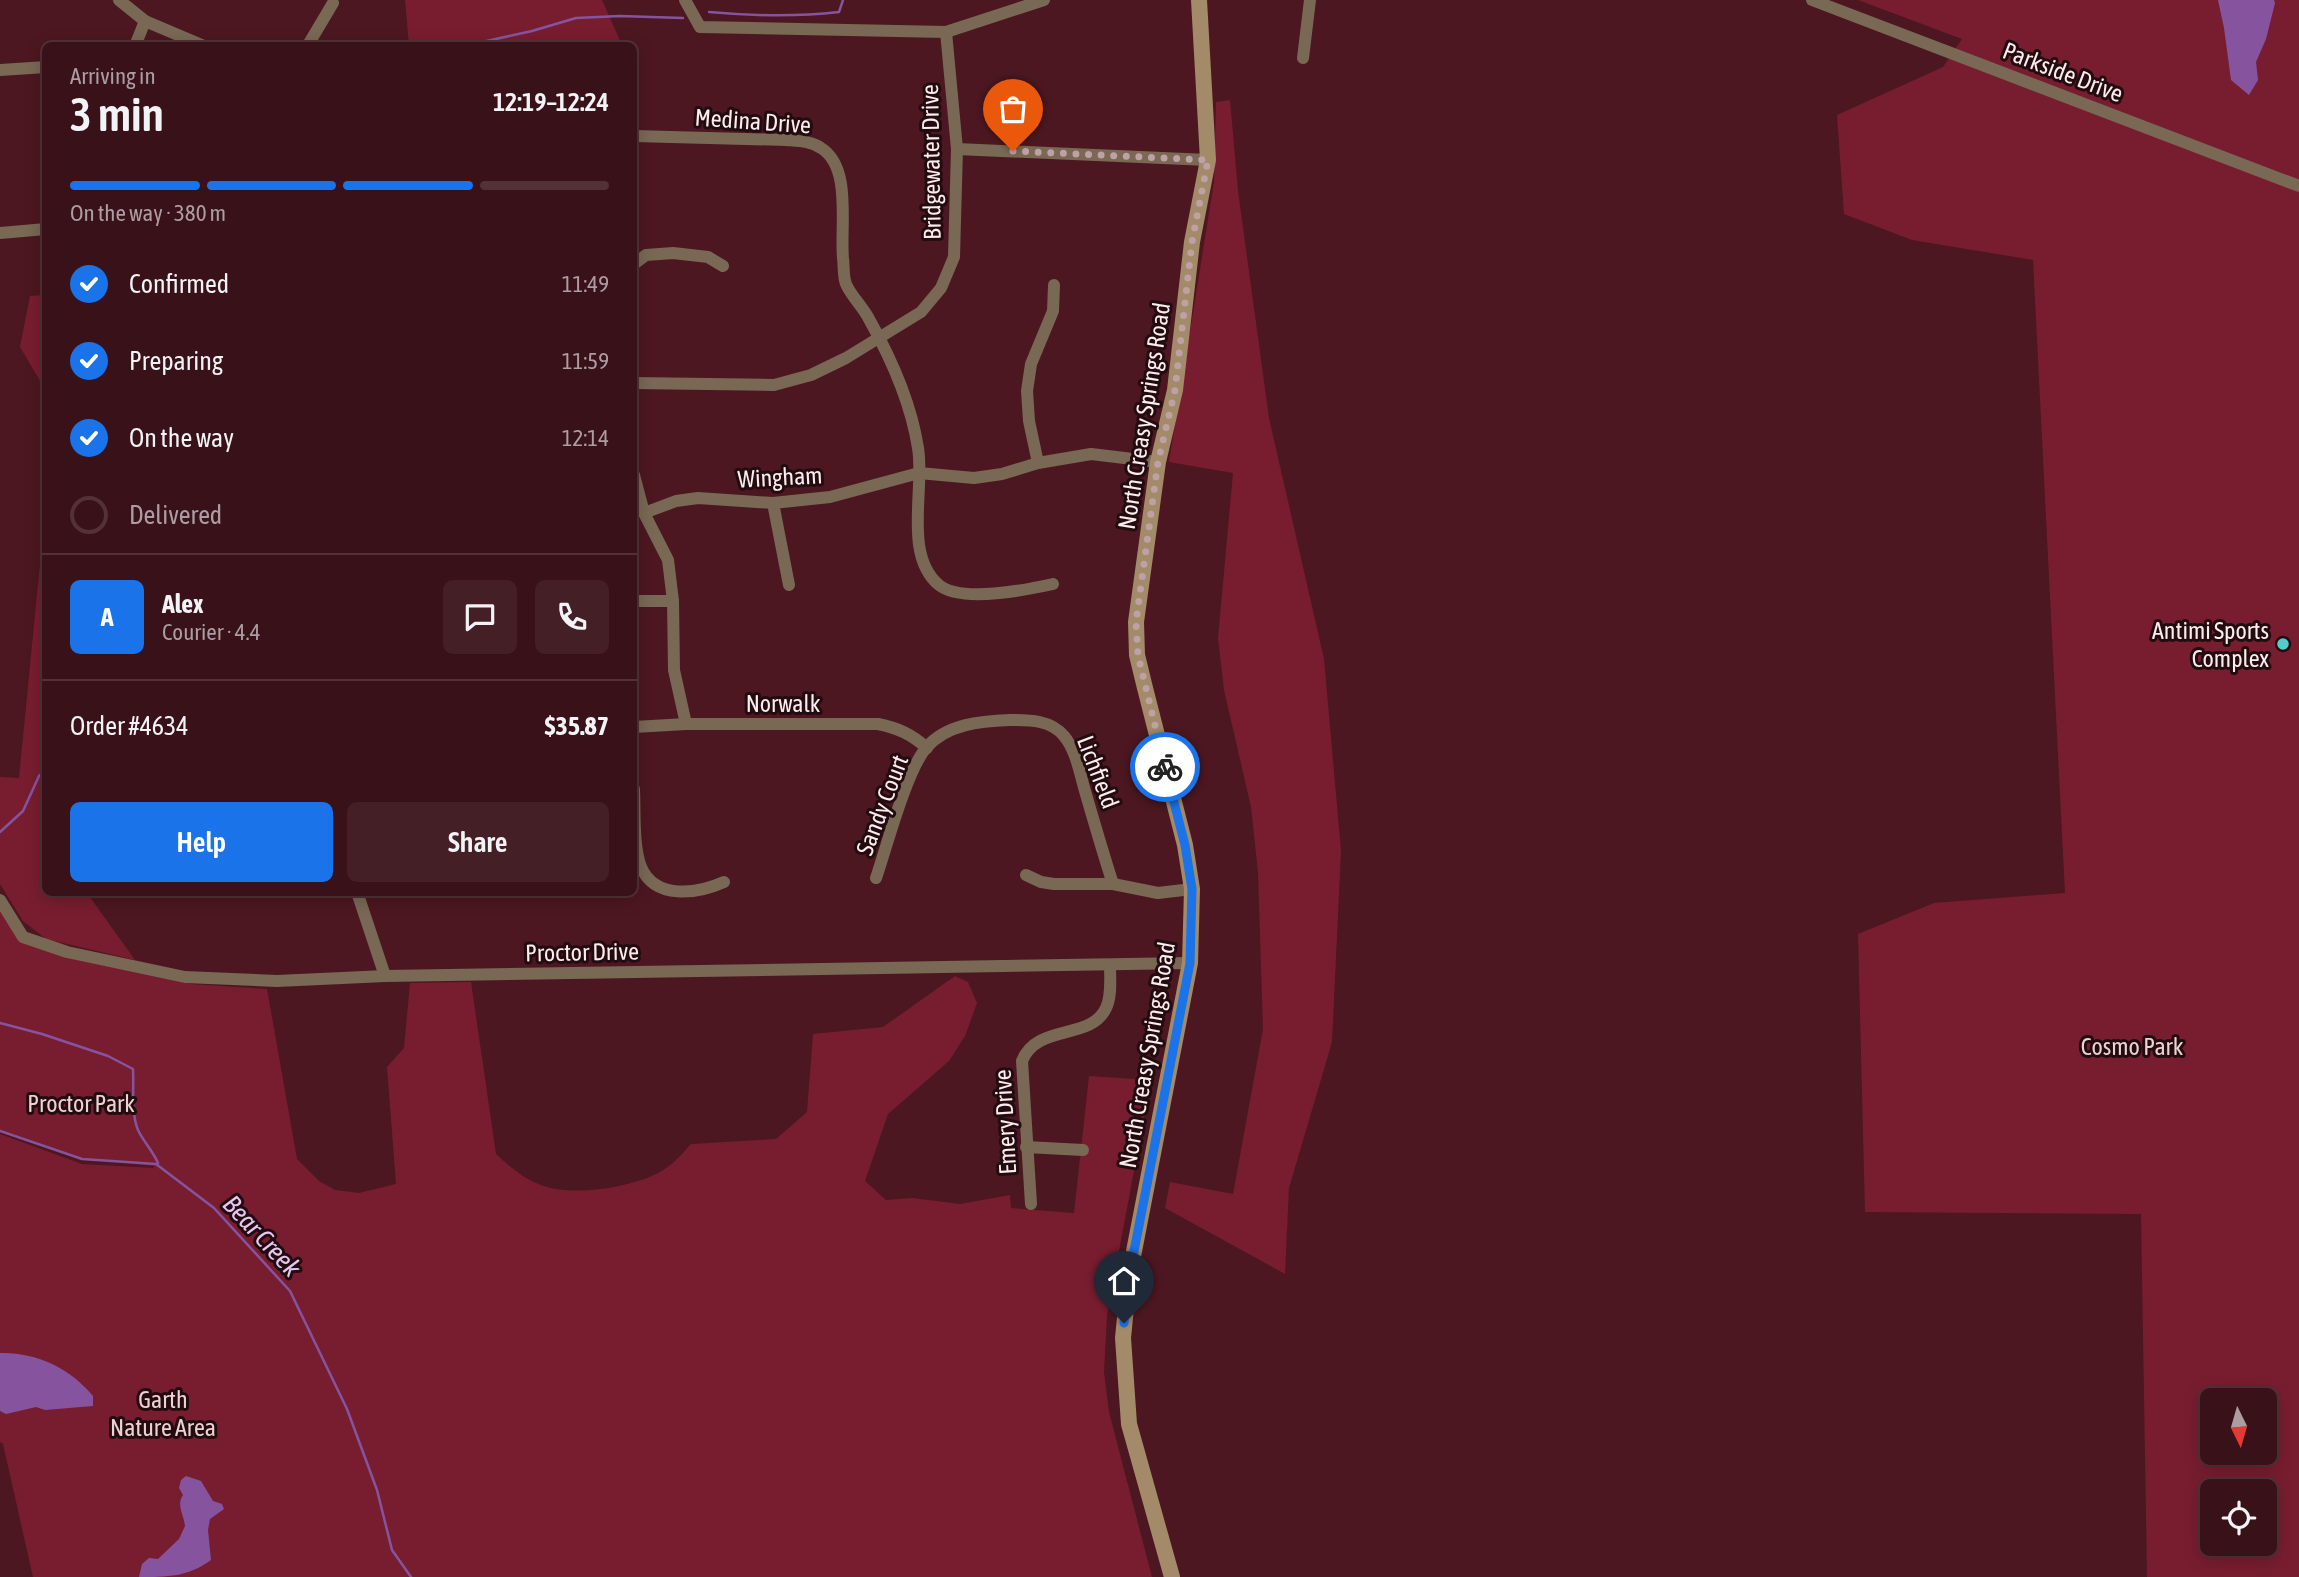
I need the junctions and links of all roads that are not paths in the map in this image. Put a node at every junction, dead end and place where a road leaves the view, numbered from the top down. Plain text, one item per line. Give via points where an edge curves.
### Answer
1 (119, 0) edge
2 (685, 0) edge
3 (1044, 0) edge
4 (1199, 0) edge
5 (1310, 0) edge
6 (1812, 0) edge
7 (333, 3) dead end
8 (145, 21) junction
9 (946, 32) junction
10 (137, 42) edge
11 (195, 42) edge
12 (310, 42) edge
13 (1303, 58) dead end
14 (42, 67) edge
15 (0, 71) edge
16 (637, 136) edge
17 (957, 149) junction
18 (1208, 160) junction
19 (2299, 186) edge
20 (42, 229) edge
21 (0, 233) edge
22 (637, 262) edge
23 (723, 266) dead end
24 (1054, 285) dead end
25 (880, 338) junction
26 (637, 383) edge
27 (1158, 462) junction
28 (1038, 463) junction
29 (919, 474) junction
30 (637, 486) edge
31 (773, 503) junction
32 (644, 513) junction
33 (1053, 584) dead end
34 (789, 585) dead end
35 (637, 601) edge
36 (673, 601) junction
37 (685, 724) junction
38 (637, 727) edge
39 (927, 748) junction
40 (637, 829) edge
41 (1026, 875) dead end
42 (876, 878) dead end
43 (724, 882) dead end
44 (1113, 884) junction
45 (1192, 889) junction
46 (358, 896) edge
47 (0, 900) edge
48 (1190, 963) junction
49 (1110, 965) junction
50 (385, 976) junction
51 (1026, 1147) junction
52 (1083, 1150) dead end
53 (1031, 1204) dead end
54 (1172, 1577) edge

1 - 8 street
2 - 9 street via 700,27
3 - 9 street
4 - 18 street, North Creasy Springs Road
5 - 13 street
6 - 19 street, Parkside Drive
7 - 12 street
8 - 10 street
8 - 11 street
9 - 17 street, Bridgewater Drive
14 - 15 street
16 - 25 street, Medina Drive via 819,146 834,160 840,174 845,284
17 - 18 street
17 - 25 street, Bridgewater Drive via 954,257 941,288 921,312
18 - 27 street, North Creasy Springs Road via 1192,242 1175,390
20 - 21 street
22 - 23 street via 646,255 673,253 708,257
24 - 28 street via 1053,311 1031,364 1027,391
25 - 26 street, Bridgewater Drive via 811,375 774,385
25 - 29 street via 912,418
27 - 28 street, Wingham via 1091,454
27 - 45 street, North Creasy Springs Road via 1139,591 1138,655
28 - 29 street, Wingham via 974,478
29 - 31 street, Wingham via 830,497
29 - 33 street via 921,560 940,586 955,593 1013,593
30 - 32 street
31 - 32 street, Wingham via 698,498
31 - 34 street
32 - 36 street via 668,560
35 - 36 street
36 - 37 street via 674,670
37 - 38 street, Norwalk
37 - 39 street, Norwalk via 878,724 910,734
39 - 42 street, Sandy Court via 912,776
39 - 44 street, Lichfield via 950,731 975,723 1034,720 1052,725 1066,737 1077,763
40 - 43 street via 640,864 648,878 673,891 704,891
41 - 44 street via 1041,883
44 - 45 street via 1158,893
45 - 48 street, North Creasy Springs Road
46 - 50 street
47 - 50 street, Proctor Drive via 23,937 67,952 185,977 277,981
48 - 49 street, Proctor Drive
48 - 54 street, North Creasy Springs Road via 1129,1277 1122,1338 1129,1424
49 - 50 street, Proctor Drive
49 - 51 street, Emery Drive via 1109,1000 1101,1016 1032,1044 1025,1052 1021,1073
51 - 52 street
51 - 53 street, Emery Drive

